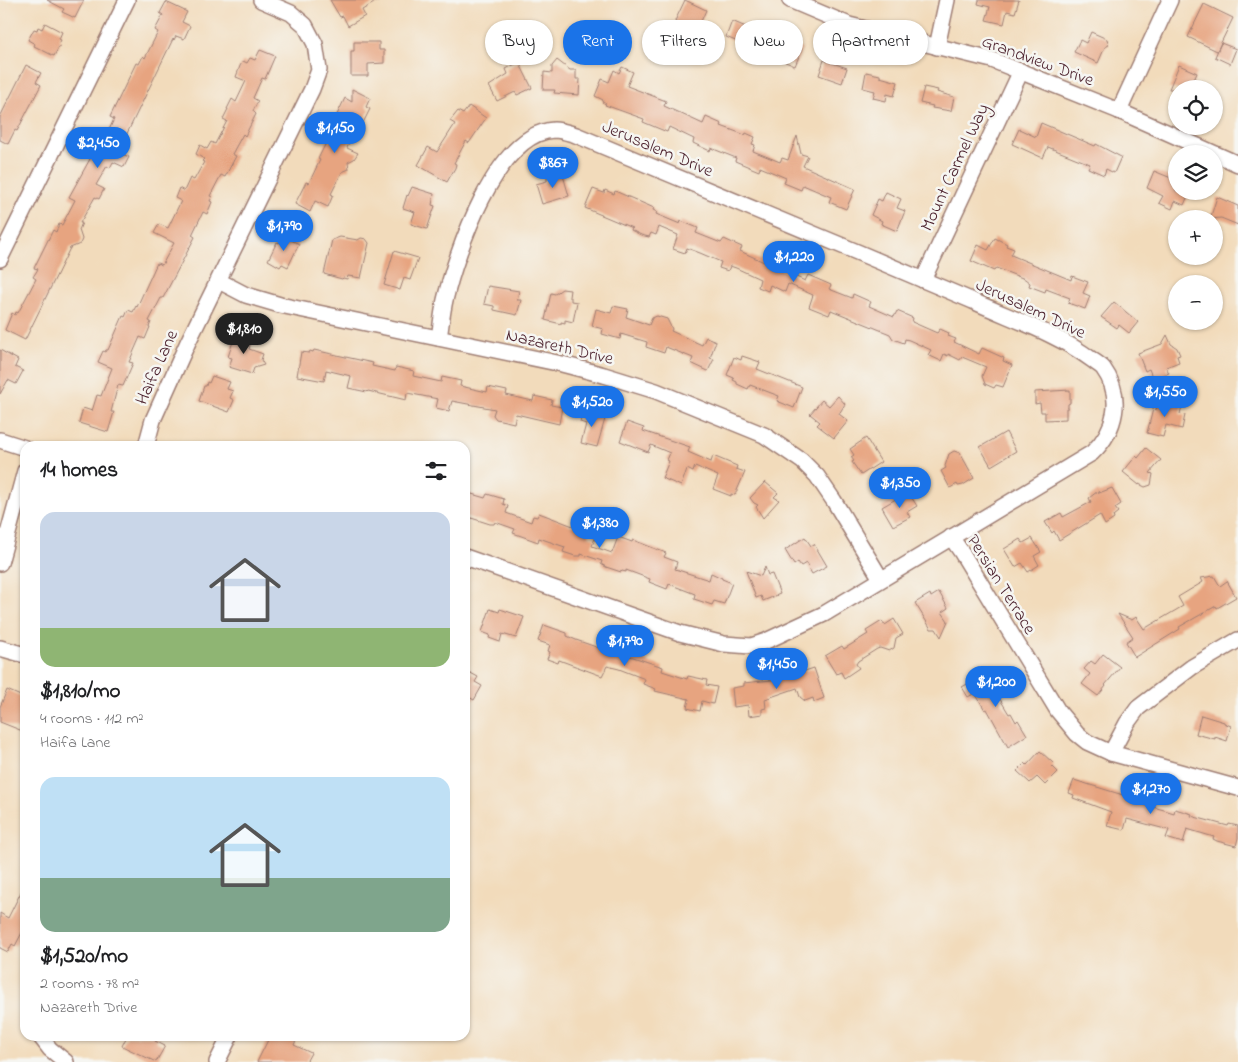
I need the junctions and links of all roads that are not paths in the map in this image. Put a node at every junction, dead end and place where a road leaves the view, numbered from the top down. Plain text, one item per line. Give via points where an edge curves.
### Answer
1 (127, 0) edge
2 (261, 0) edge
3 (790, 0) edge
4 (947, 0) edge
5 (1170, 0) edge
6 (937, 47) junction
7 (1021, 72) junction
8 (1119, 112) junction
9 (1238, 164) edge
10 (0, 259) edge
11 (922, 280) junction
12 (218, 281) junction
13 (439, 338) junction
14 (0, 440) edge
15 (148, 441) edge
16 (20, 446) edge
17 (20, 489) edge
18 (951, 537) junction
19 (470, 561) edge
20 (0, 563) edge
21 (881, 579) junction
22 (1238, 640) edge
23 (0, 648) edge
24 (20, 654) edge
25 (1112, 753) junction
26 (1238, 788) edge
27 (44, 1041) edge
28 (228, 1041) edge
29 (66, 1062) edge
30 (217, 1062) edge

1 - 10 street
2 - 12 street, Haifa Lane via 291,13 305,25 315,44 319,70
3 - 6 street, Grandview Drive via 849,25
4 - 6 street
5 - 8 street
6 - 7 street, Grandview Drive via 992,60
7 - 8 street, Grandview Drive
7 - 11 street, Mount Carmel Way
8 - 9 street, Grandview Drive
11 - 13 street, Jerusalem Drive via 576,135 554,130 534,136 521,145 489,186 472,218 459,254 445,301
11 - 18 street, Jerusalem Drive via 1078,349 1102,367 1114,388 1114,417 1109,432 1092,453
12 - 13 street, Nazareth Drive via 246,295 280,305
12 - 15 street, Haifa Lane via 169,385
13 - 21 street, Nazareth Drive via 604,375 656,391 764,435 802,461 817,476
14 - 16 street
17 - 20 street
18 - 21 street, Jerusalem Drive
18 - 25 street, Persian Terrace via 1058,711 1087,742
19 - 21 street, Jerusalem Drive via 680,633 724,644 751,646 824,614
22 - 25 street via 1192,667 1138,708
23 - 24 street
25 - 26 street, Persian Terrace
27 - 29 street
28 - 30 street

